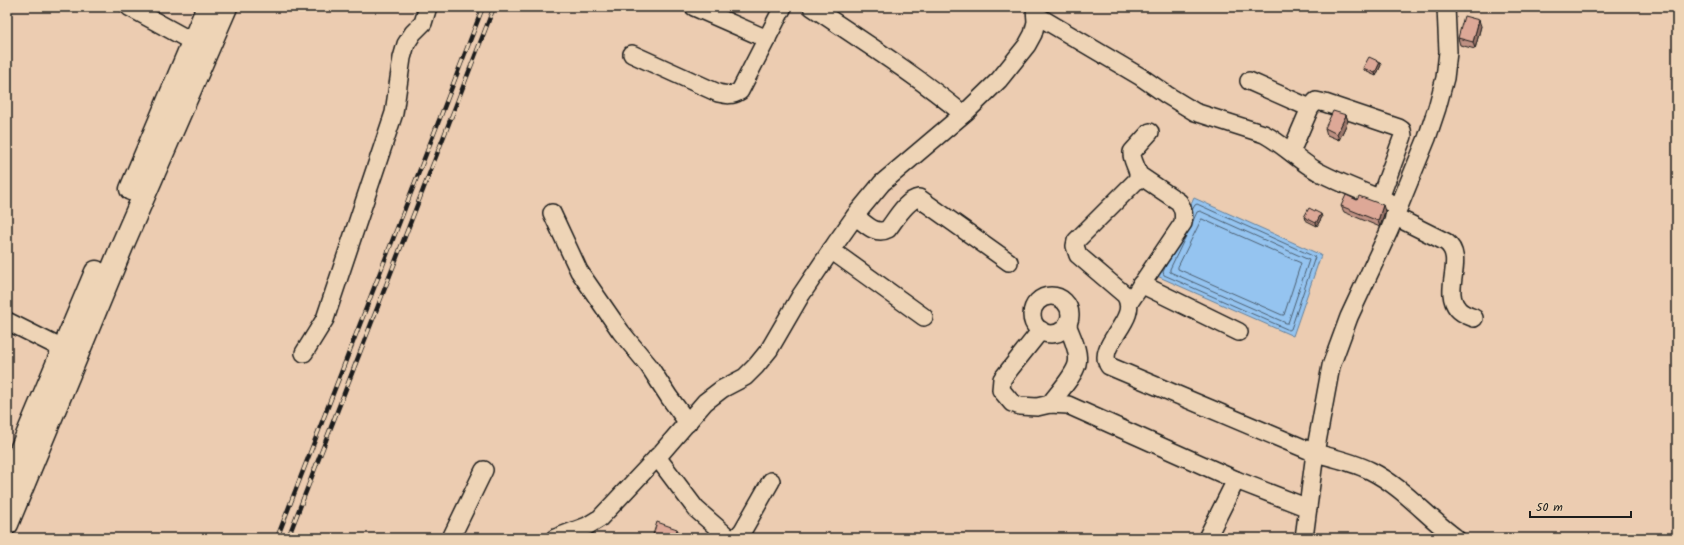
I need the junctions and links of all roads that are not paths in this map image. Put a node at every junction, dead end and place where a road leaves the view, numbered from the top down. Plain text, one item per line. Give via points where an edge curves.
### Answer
1 (129, 7) edge
2 (208, 7) edge
3 (226, 7) edge
4 (426, 7) edge
5 (694, 7) edge
6 (783, 7) edge
7 (812, 7) edge
8 (1446, 7) edge
9 (1036, 11) edge
10 (767, 39) junction
11 (193, 42) junction
12 (632, 54) dead end
13 (1249, 81) dead end
14 (1310, 108) junction
15 (964, 114) junction
16 (1150, 132) dead end
17 (1291, 152) junction
18 (1139, 175) junction
19 (1380, 198) junction
20 (1397, 211) junction
21 (552, 213) dead end
22 (855, 216) junction
23 (831, 250) junction
24 (1009, 262) dead end
25 (1141, 284) junction
26 (1129, 303) junction
27 (924, 318) dead end
28 (1474, 318) dead end
29 (7, 321) edge
30 (1067, 324) junction
31 (1041, 330) junction
32 (1239, 332) dead end
33 (63, 349) junction
34 (304, 353) dead end
35 (1050, 404) junction
36 (688, 423) junction
37 (1315, 453) junction
38 (657, 457) junction
39 (484, 470) dead end
40 (1236, 480) junction
41 (771, 481) dead end
42 (7, 483) edge
43 (1308, 508) junction
44 (7, 524) edge
45 (451, 538) edge
46 (555, 538) edge
47 (728, 538) edge
48 (736, 538) edge
49 (1207, 538) edge
50 (1304, 538) edge
51 (1456, 538) edge

1 - 11 street
2 - 11 highway
3 - 44 highway via 122,246
4 - 34 street via 423,23 406,44 394,113 325,319
5 - 10 street
6 - 10 street
7 - 15 street via 932,89
8 - 20 street via 1448,52 1445,78 1427,138
9 - 15 street via 1033,34 1027,45 999,80
9 - 17 street via 1195,112 1264,134
10 - 12 street via 740,91 727,95
11 - 33 highway
13 - 14 street
14 - 17 street
14 - 19 street via 1313,103 1320,101 1402,130 1403,136
15 - 22 street via 882,183
16 - 18 street via 1132,152 1132,160
17 - 19 street via 1316,170
18 - 25 street via 1179,202 1184,216 1183,223
18 - 26 street via 1136,182 1076,241 1075,246 1078,255 1124,295
19 - 20 street
20 - 28 street via 1451,245 1455,257 1453,301 1458,309
20 - 37 street via 1339,342 1329,373
21 - 36 street via 579,272
22 - 23 street
22 - 24 street via 872,228 884,231 910,202 919,198
23 - 27 street
23 - 36 street via 769,350 756,366 745,377 722,389 705,402
25 - 26 street
25 - 32 street
26 - 37 street via 1128,311 1106,354 1109,366
29 - 33 street
30 - 31 street via 1053,334
30 - 31 street via 1070,317 1067,305 1058,297 1046,296 1040,299 1033,309 1033,321
30 - 35 street via 1075,346 1077,363
31 - 35 street via 1002,379 1001,390 1012,403 1020,406 1037,407
33 - 42 highway
35 - 40 street via 1068,405
36 - 38 street
37 - 43 street
37 - 51 street via 1371,471 1399,490
38 - 46 street via 600,518 587,526
38 - 47 street via 696,509
39 - 45 street
40 - 43 street
40 - 49 street
41 - 48 street
43 - 50 street

